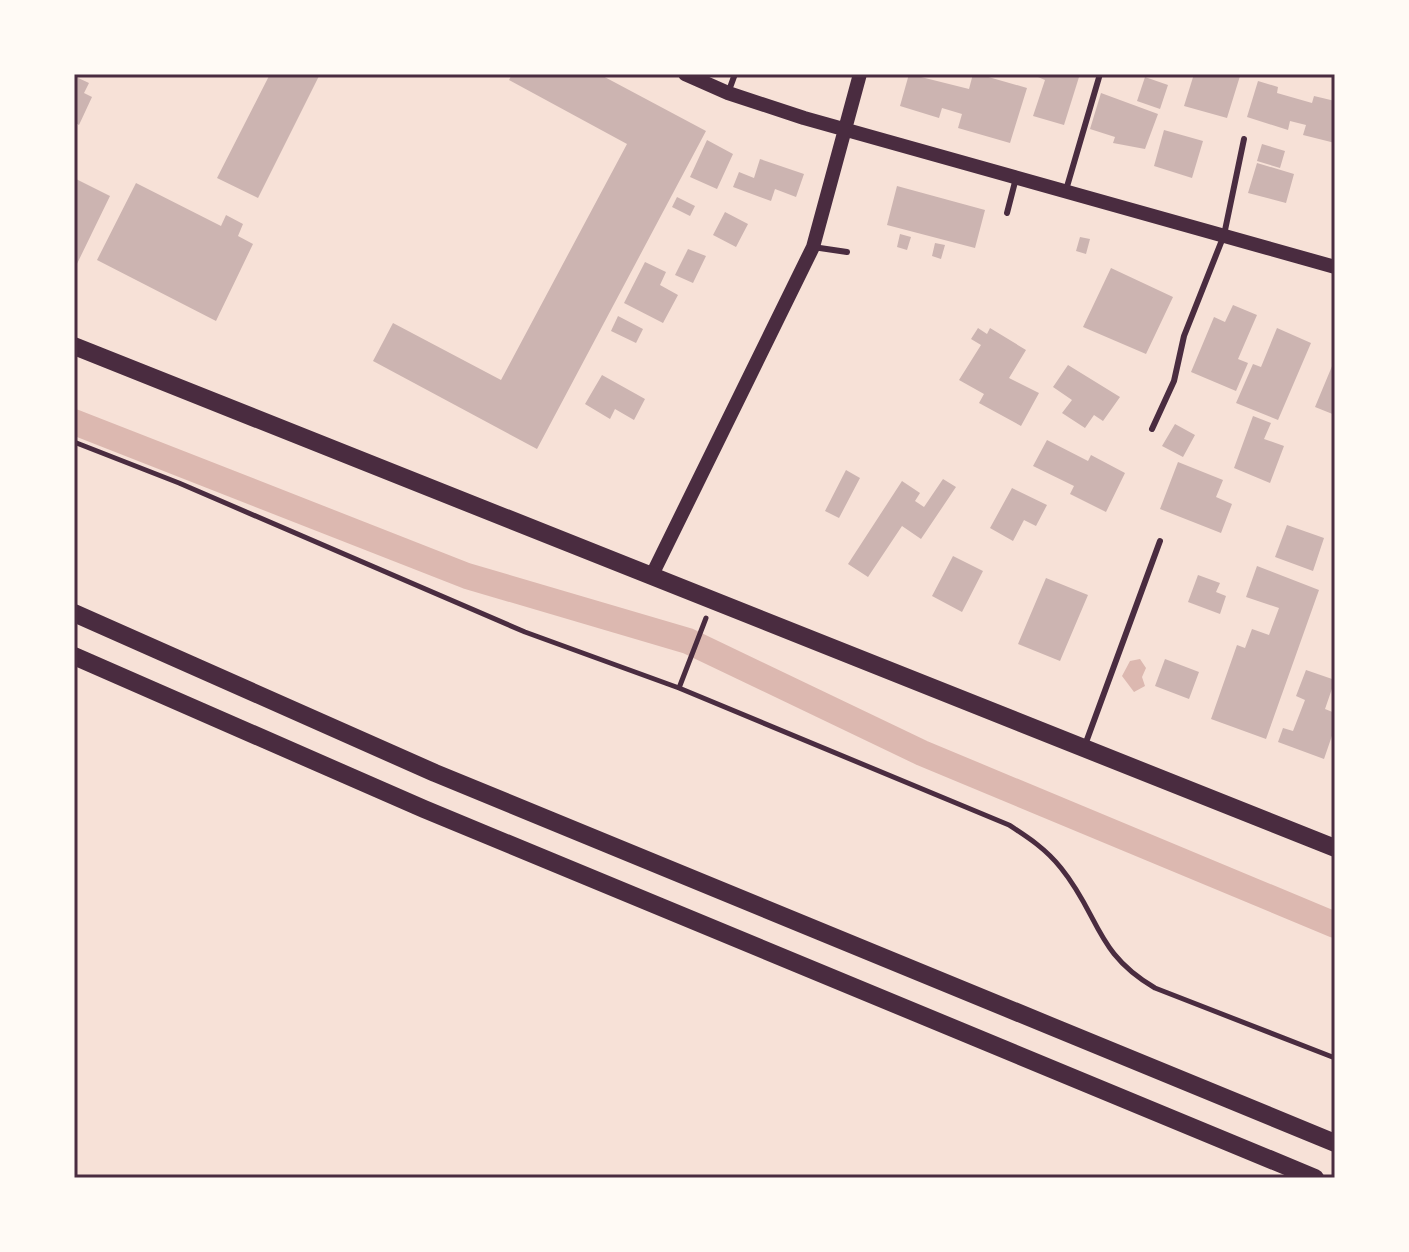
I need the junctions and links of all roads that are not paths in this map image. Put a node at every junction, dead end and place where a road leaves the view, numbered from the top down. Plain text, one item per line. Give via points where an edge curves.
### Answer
1 (685, 74) edge
2 (735, 74) edge
3 (860, 74) edge
4 (1100, 74) edge
5 (728, 93) junction
6 (844, 128) junction
7 (1244, 139) dead end
8 (1016, 176) junction
9 (1066, 190) junction
10 (1007, 213) dead end
11 (1224, 235) junction
12 (813, 247) junction
13 (847, 252) dead end
14 (1335, 267) edge
15 (74, 346) edge
16 (1152, 429) dead end
17 (1160, 541) dead end
18 (651, 577) junction
19 (74, 613) edge
20 (74, 656) edge
21 (1084, 748) junction
22 (1335, 848) edge
23 (1335, 1143) edge
24 (1315, 1178) edge

1 - 5 street
2 - 5 lane
3 - 6 street
4 - 9 lane
5 - 6 street
6 - 8 street
6 - 12 street
7 - 11 lane
8 - 9 street
8 - 10 lane
9 - 11 street
11 - 14 street
11 - 16 lane
12 - 13 lane
12 - 18 street
15 - 18 main road
17 - 21 lane
18 - 21 main road
19 - 23 main road via 435,773
20 - 24 main road via 424,809
21 - 22 main road

